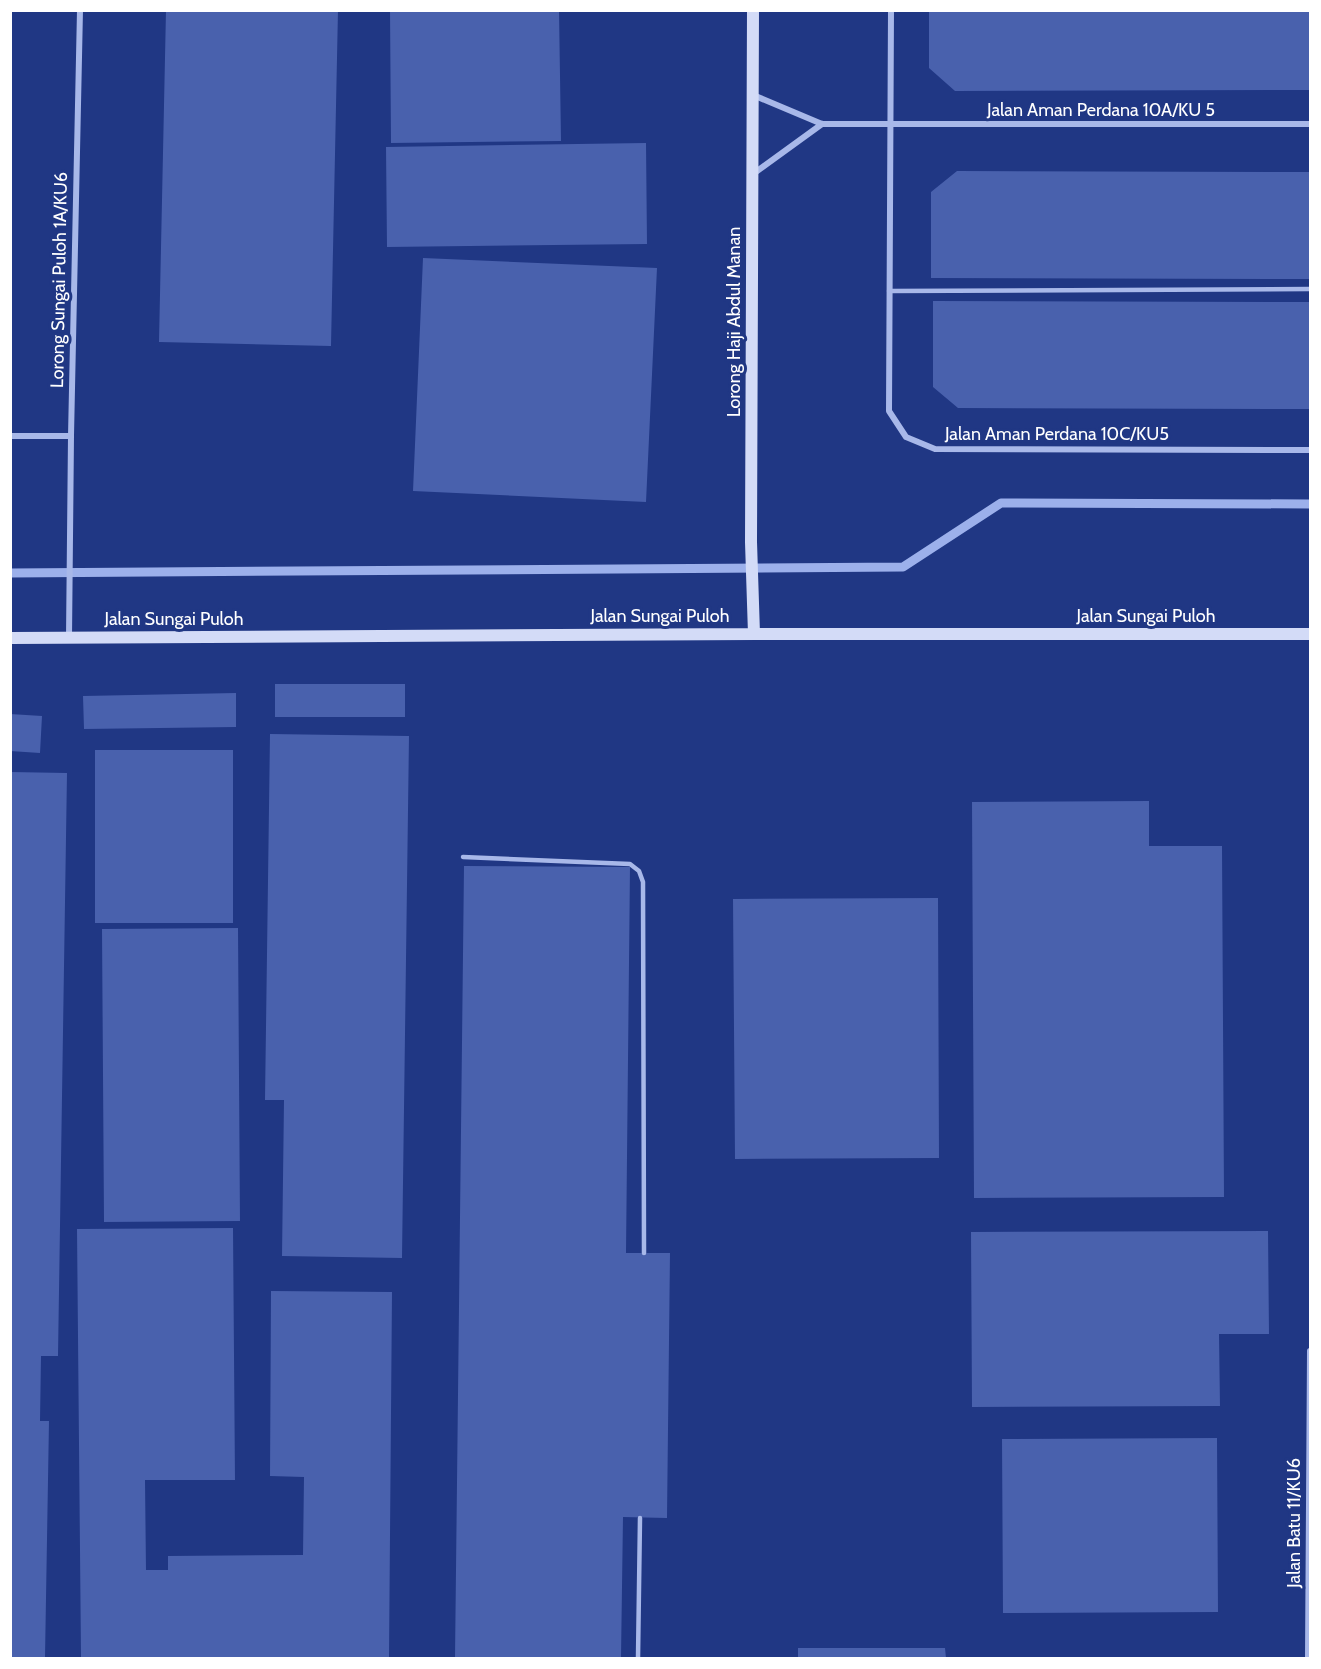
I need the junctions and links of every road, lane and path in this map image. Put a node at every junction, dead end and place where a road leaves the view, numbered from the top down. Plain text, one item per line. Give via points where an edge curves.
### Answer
1 (80, 10) edge
2 (753, 10) edge
3 (891, 10) edge
4 (753, 95) junction
5 (822, 124) junction
6 (1311, 124) edge
7 (892, 125) junction
8 (753, 174) junction
9 (1311, 289) edge
10 (889, 291) junction
11 (10, 436) edge
12 (71, 436) junction
13 (1311, 450) edge
14 (754, 634) junction
15 (1311, 634) edge
16 (10, 638) edge
17 (69, 638) junction
18 (463, 857) dead end
19 (644, 1253) dead end
20 (1311, 1351) edge
21 (640, 1518) dead end
22 (638, 1659) edge
23 (1308, 1659) edge

1 - 12 street, Lorong Sungai Puloh 1A/KU6
2 - 4 street, Lorong Haji Abdul Manan
3 - 7 street, Jalan Aman Perdana 10C/KU5
4 - 5 street
4 - 8 street, Lorong Haji Abdul Manan
5 - 7 street, Jalan Aman Perdana 10A/KU 5
5 - 8 street
6 - 7 street, Jalan Aman Perdana 10A/KU 5
7 - 10 street, Jalan Aman Perdana 10C/KU5
8 - 14 street, Lorong Haji Abdul Manan
9 - 10 lane
10 - 13 street, Jalan Aman Perdana 10C/KU5 via 889,411 906,437 935,449
11 - 12 street
12 - 17 street, Lorong Sungai Puloh 1A/KU6
14 - 15 street, Jalan Sungai Puloh
14 - 17 street, Jalan Sungai Puloh
16 - 17 street, Jalan Sungai Puloh
18 - 19 lane via 630,864 639,871 643,882
20 - 23 street, Jalan Batu 11/KU6
21 - 22 lane

